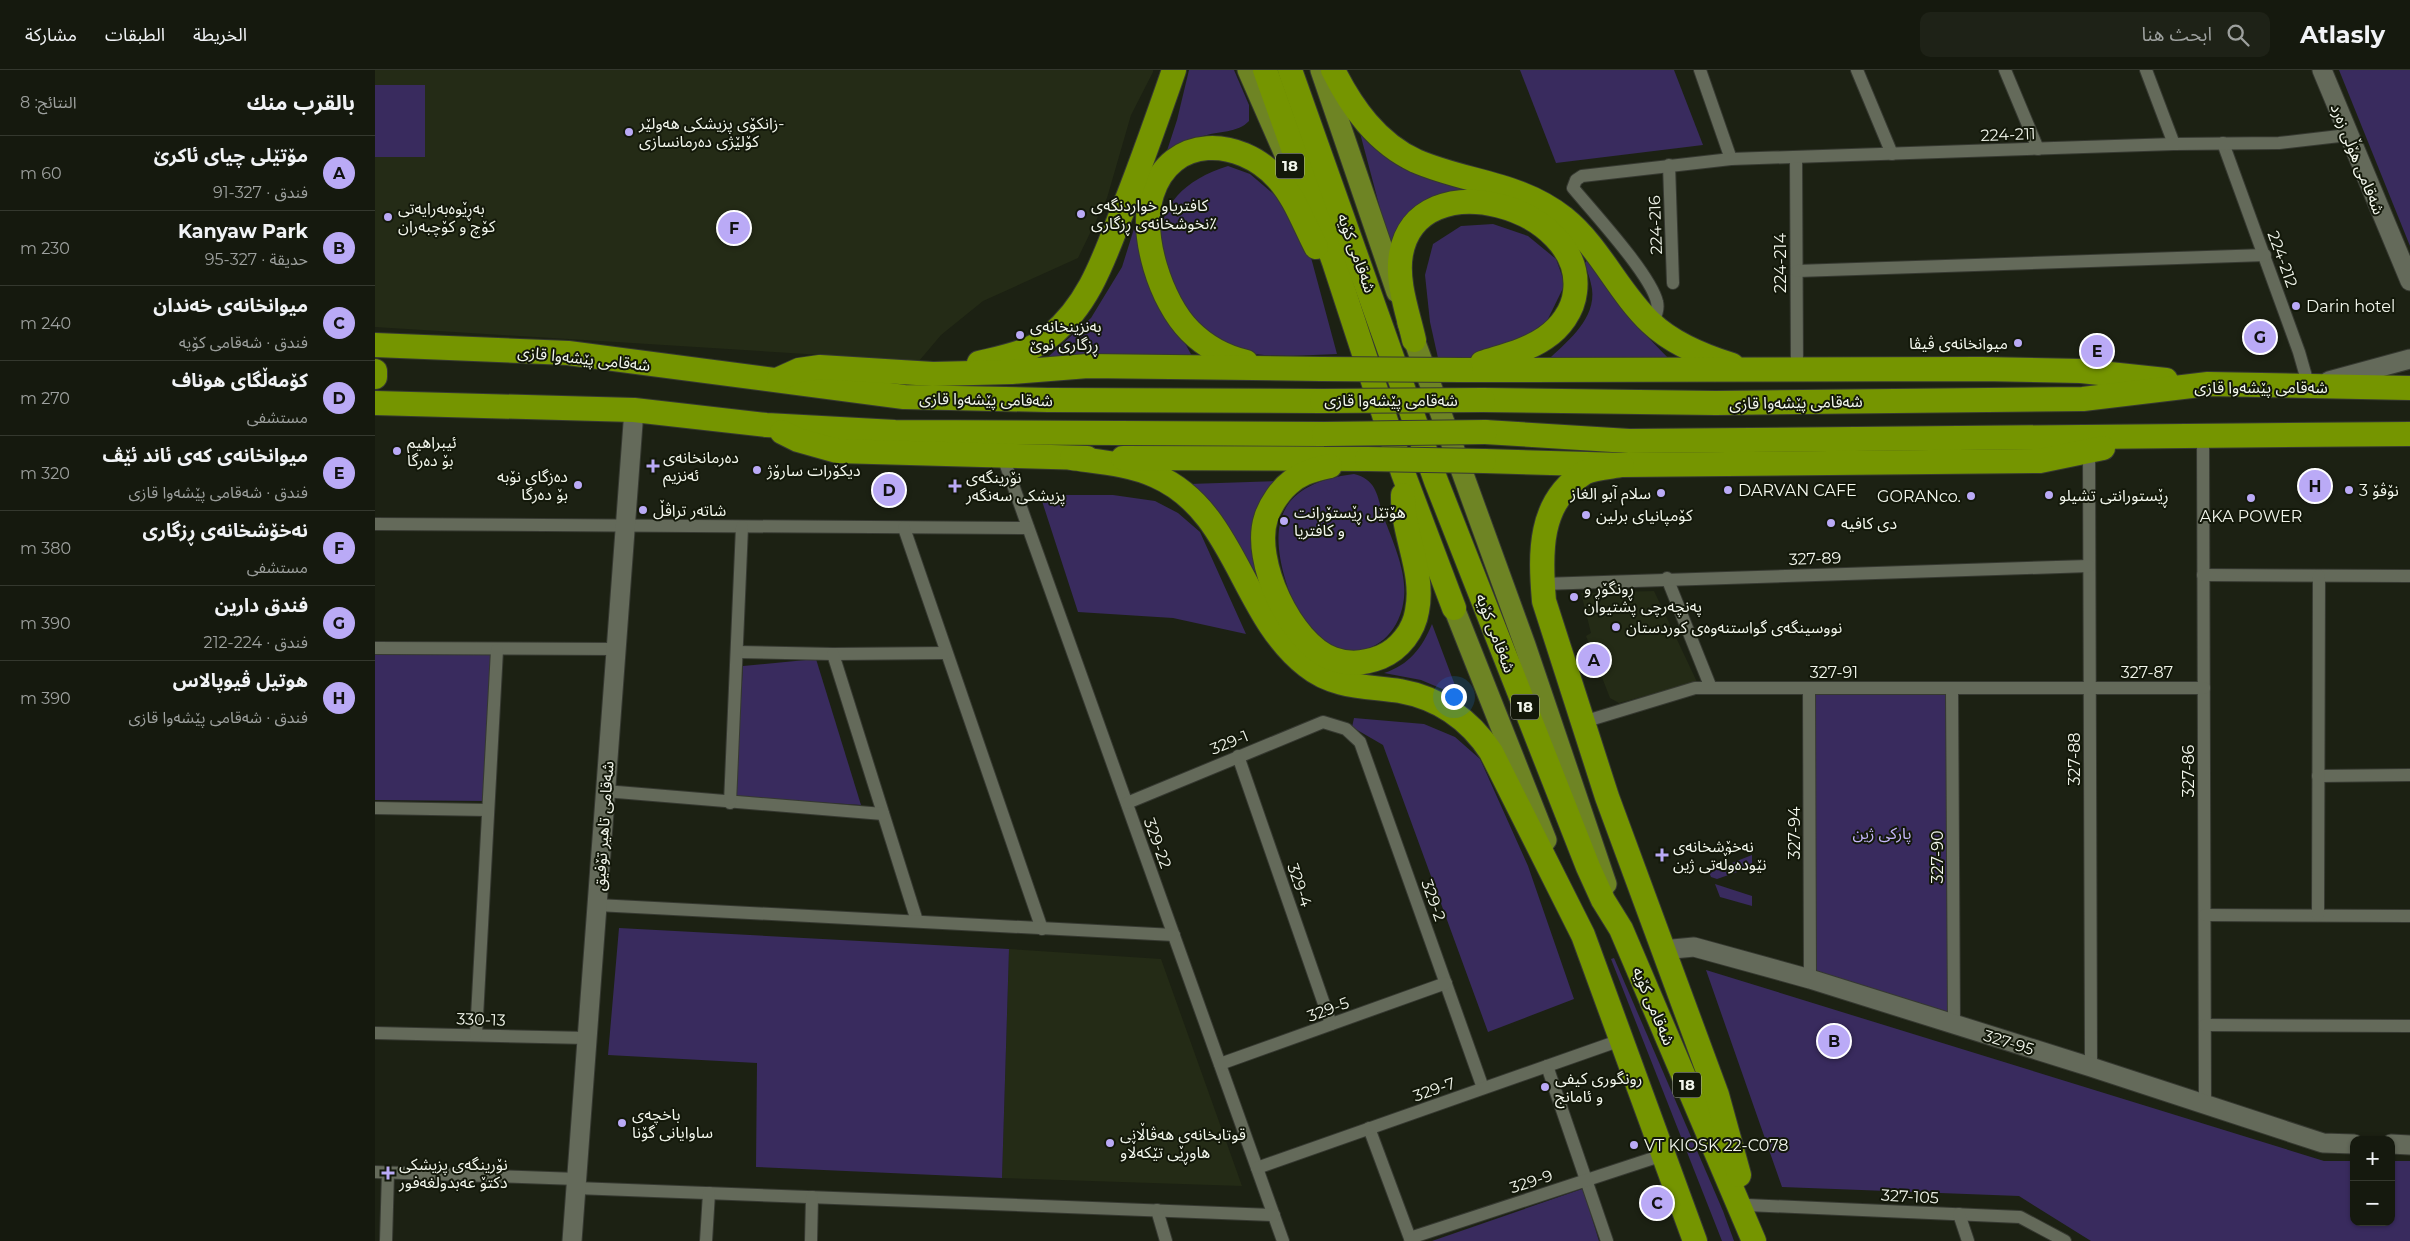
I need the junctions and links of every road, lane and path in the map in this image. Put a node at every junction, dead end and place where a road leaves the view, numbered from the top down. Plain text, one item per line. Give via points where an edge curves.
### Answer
1 (1174, 70) edge
2 (1247, 70) edge
3 (1265, 70) edge
4 (1290, 70) edge
5 (1321, 70) edge
6 (1333, 70) edge
7 (1700, 70) edge
8 (1857, 70) edge
9 (2005, 70) edge
10 (2146, 70) edge
11 (2322, 70) edge
12 (2348, 135) junction
13 (2223, 143) junction
14 (2175, 144) junction
15 (2038, 149) junction
16 (1893, 154) junction
17 (1795, 157) junction
18 (1731, 159) junction
19 (1669, 165) junction
20 (2395, 248) junction
21 (2265, 255) junction
22 (1334, 262) junction
23 (1797, 271) junction
24 (2410, 281) edge
25 (1673, 283) dead end
26 (2410, 297) edge
27 (1349, 309) junction
28 (1652, 324) junction
29 (1414, 340) junction
30 (375, 345) edge
31 (2410, 359) edge
32 (1274, 368) junction
33 (1797, 369) junction
34 (1461, 370) junction
35 (375, 371) edge
36 (1750, 371) junction
37 (933, 374) junction
38 (375, 377) edge
39 (775, 380) junction
40 (2208, 384) junction
41 (2309, 386) junction
42 (2410, 388) edge
43 (375, 404) edge
44 (634, 410) junction
45 (766, 425) junction
46 (2410, 434) edge
47 (2203, 436) junction
48 (2139, 438) junction
49 (2089, 452) junction
50 (1003, 457) junction
51 (1071, 458) junction
52 (1367, 459) junction
53 (1622, 465) junction
54 (1403, 473) junction
55 (375, 524) edge
56 (625, 526) junction
57 (742, 527) junction
58 (904, 528) junction
59 (1028, 528) junction
60 (2089, 566) junction
61 (2203, 575) junction
62 (2319, 576) junction
63 (2410, 576) edge
64 (1667, 578) junction
65 (1542, 584) junction
66 (1454, 608) joint
67 (375, 648) edge
68 (616, 649) junction
69 (497, 650) junction
70 (737, 652) junction
71 (946, 653) junction
72 (833, 654) junction
73 (1711, 688) junction
74 (1809, 688) junction
75 (2090, 688) junction
76 (2204, 688) junction
77 (1952, 689) junction
78 (1583, 722) junction
79 (1346, 729) joint
80 (1238, 756) junction
81 (2410, 775) edge
82 (2318, 776) junction
83 (605, 791) junction
84 (1127, 802) junction
85 (730, 803) junction
86 (375, 808) edge
87 (488, 810) junction
88 (883, 814) junction
89 (597, 905) junction
90 (2205, 915) junction
91 (2317, 915) junction
92 (2410, 916) edge
93 (917, 921) junction
94 (1042, 929) junction
95 (1621, 929) junction
96 (1174, 935) junction
97 (1583, 935) junction
98 (1662, 950) junction
99 (1810, 979) junction
100 (1446, 983) junction
101 (1331, 1024) junction
102 (1954, 1025) junction
103 (2205, 1025) junction
104 (2410, 1026) edge
105 (375, 1033) edge
106 (476, 1036) junction
107 (587, 1038) junction
108 (1621, 1040) junction
109 (1220, 1064) junction
110 (1547, 1066) junction
111 (2091, 1067) junction
112 (1483, 1088) junction
113 (2205, 1105) junction
114 (1369, 1128) junction
115 (2350, 1144) edge
116 (2395, 1144) edge
117 (2410, 1145) edge
118 (1663, 1155) junction
119 (1257, 1168) junction
120 (375, 1172) edge
121 (388, 1173) junction
122 (1586, 1180) junction
123 (576, 1184) junction
124 (709, 1193) junction
125 (812, 1197) junction
126 (1747, 1205) junction
127 (1157, 1210) junction
128 (1959, 1214) junction
129 (1274, 1215) junction
130 (1410, 1239) edge
131 (385, 1241) edge
132 (572, 1241) edge
133 (706, 1241) edge
134 (811, 1241) edge
135 (1167, 1241) edge
136 (1283, 1241) edge
137 (1607, 1241) edge
138 (1695, 1241) edge
139 (1753, 1241) edge
140 (1759, 1241) edge
141 (1967, 1241) edge
142 (2065, 1241) edge

1 - 37 highway via 1143,162 1100,268 1078,308 1049,337 1032,348
2 - 22 main road, شەقامی کۆیە / 18
3 - 22 highway, شەقامی کۆیە
4 - 95 highway, شەقامی کۆیە / 18 via 1436,480 1588,867
5 - 29 main road, شەقامی کۆیە
6 - 28 highway via 1369,126 1399,152 1435,167 1525,194 1565,219 1596,251
7 - 18 street
8 - 16 street
9 - 15 street
10 - 14 street
11 - 12 street, شەقامی هۆڵی زەرد
12 - 13 street, 224-211 via 2303,141
12 - 20 street, شەقامی هۆڵی زەرد
13 - 14 street, 224-211
13 - 21 street, 224-212
14 - 15 street, 224-211
15 - 16 street, 224-211
16 - 17 street, 224-211
17 - 18 street, 224-211
17 - 23 street, 224-214
18 - 19 street, 224-211
19 - 25 street, 224-216
19 - 28 street, 224-211 via 1582,176 1573,188 1632,260 1655,294 1658,305
20 - 24 street, شەقامی هۆڵی زەرد
20 - 26 street, شەقامی هۆڵی زەرد
21 - 23 street
21 - 41 street, 224-212
22 - 27 highway, شەقامی کۆیە
23 - 33 street, 224-214
27 - 32 highway via 1284,187 1269,170 1250,157 1219,146 1195,150 1173,162 1152,193 1148,223 1155,264 1172,307 1189,330 1211,348 1237,360
27 - 54 highway, شەقامی کۆیە / 18
28 - 36 highway via 1695,352
29 - 34 highway via 1399,261 1407,235 1418,220 1447,204 1469,202 1506,208 1541,225 1560,242 1572,263 1576,287 1571,308 1559,326 1539,342
29 - 95 main road, شەقامی کۆیە via 1521,636
30 - 39 highway, شەقامی پێشەوا قازی via 568,353
31 - 41 street
32 - 34 highway, bridge
32 - 37 highway via 1088,366
33 - 36 highway
33 - 40 highway via 2081,371
34 - 36 highway
35 - 38 highway
37 - 39 highway via 821,366 799,370
39 - 40 highway, شەقامی پێشەوا قازی, bridge via 904,397 1716,403 2083,399
40 - 41 highway, شەقامی پێشەوا قازی
41 - 42 highway, شەقامی پێشەوا قازی
43 - 44 highway, شەقامی پێشەوا قازی
44 - 45 highway, شەقامی پێشەوا قازی
44 - 56 street, شەقامی تاهیر تۆفیق
45 - 48 highway, شەقامی پێشەوا قازی, bridge via 895,432 1485,432 1629,441
45 - 50 highway via 798,440 837,451
46 - 47 highway, شەقامی پێشەوا قازی
47 - 48 highway, شەقامی پێشەوا قازی
47 - 61 street, 327-86
48 - 49 highway
49 - 53 highway via 2040,461
49 - 60 street, 327-88
50 - 51 highway
50 - 59 street, 329-22
51 - 52 highway
51 - 97 highway via 1144,471 1186,496 1222,538 1266,621 1308,668 1339,683 1399,691 1431,700 1452,711 1471,727 1491,752
52 - 53 highway, bridge
52 - 54 highway via 1311,470 1298,476 1284,487 1266,518 1265,553 1282,605 1307,641 1333,659 1357,663 1387,654 1403,641 1416,618 1419,589 1404,523
53 - 65 highway via 1585,472 1560,496 1549,515 1543,537
54 - 66 highway, شەقامی کۆیە / 18
55 - 56 street
56 - 57 street
56 - 68 street, شەقامی تاهیر تۆفیق
57 - 58 street
57 - 70 street
58 - 59 street
58 - 71 street
59 - 84 street, 329-22
60 - 64 street, 327-89
60 - 75 street, 327-88
61 - 62 street
61 - 76 street, 327-86
62 - 63 street
62 - 82 street
64 - 65 street, 327-89
64 - 73 street
65 - 78 highway via 1544,601
66 - 97 main road, شەقامی کۆیە / 18
67 - 69 street
68 - 69 street
68 - 83 street, شەقامی تاهیر تۆفیق
69 - 87 street
70 - 72 street
70 - 85 street
71 - 72 street
71 - 94 street
72 - 88 street
73 - 74 street, 327-91
73 - 78 street, 327-91 via 1695,688
74 - 77 street, 327-91
74 - 99 street, 327-94
75 - 76 street, 327-87
75 - 77 street, 327-91
75 - 111 street, 327-88
76 - 90 street, 327-86
77 - 102 street, 327-90
78 - 98 highway
79 - 80 street, 329-1 via 1323,722
79 - 100 street, 329-2 via 1360,742
80 - 84 street, 329-1
80 - 101 street, 329-4
81 - 82 street
82 - 91 street
83 - 85 street
83 - 89 street, شەقامی تاهیر تۆفیق
84 - 96 street, 329-22
85 - 88 street
86 - 87 street
87 - 106 street
88 - 93 street
89 - 93 street
89 - 107 street, شەقامی تاهیر تۆفیق
90 - 91 street
90 - 103 street, 327-86
91 - 92 street
93 - 94 street
94 - 96 street
95 - 139 highway, شەقامی کۆیە / 18
96 - 109 street, 329-22
97 - 108 highway, شەقامی کۆیە / 18
98 - 99 street, 327-95 via 1694,947
98 - 126 highway via 1717,1095
99 - 102 street, 327-95
100 - 101 street, 329-5
100 - 112 street, 329-2
101 - 109 street, 329-5
102 - 111 street, 327-95
103 - 104 street
103 - 113 street, 327-86
105 - 106 street, 330-13
106 - 107 street, 330-13
107 - 123 street, شەقامی تاهیر تۆفیق
108 - 110 street, 329-7
108 - 118 highway, شەقامی کۆیە / 18
109 - 119 street, 329-22
110 - 112 street, 329-7
110 - 122 street
111 - 113 street, 327-95
112 - 114 street, 329-7
113 - 115 street, 327-95 via 2323,1143
114 - 119 street, 329-7
114 - 130 street
116 - 117 street
118 - 122 street, 329-9
118 - 138 highway, شەقامی کۆیە / 18
119 - 129 street, 329-22
120 - 121 street
121 - 123 street
121 - 131 street
122 - 130 street, 329-9
122 - 137 street
123 - 124 street
123 - 132 street, شەقامی تاهیر تۆفیق
124 - 125 street
124 - 133 street
125 - 127 street
125 - 134 street
126 - 128 street, 327-105
126 - 140 highway
127 - 129 street
127 - 135 street
128 - 141 street
128 - 142 street, 327-105 via 2020,1217
129 - 136 street, 329-22

